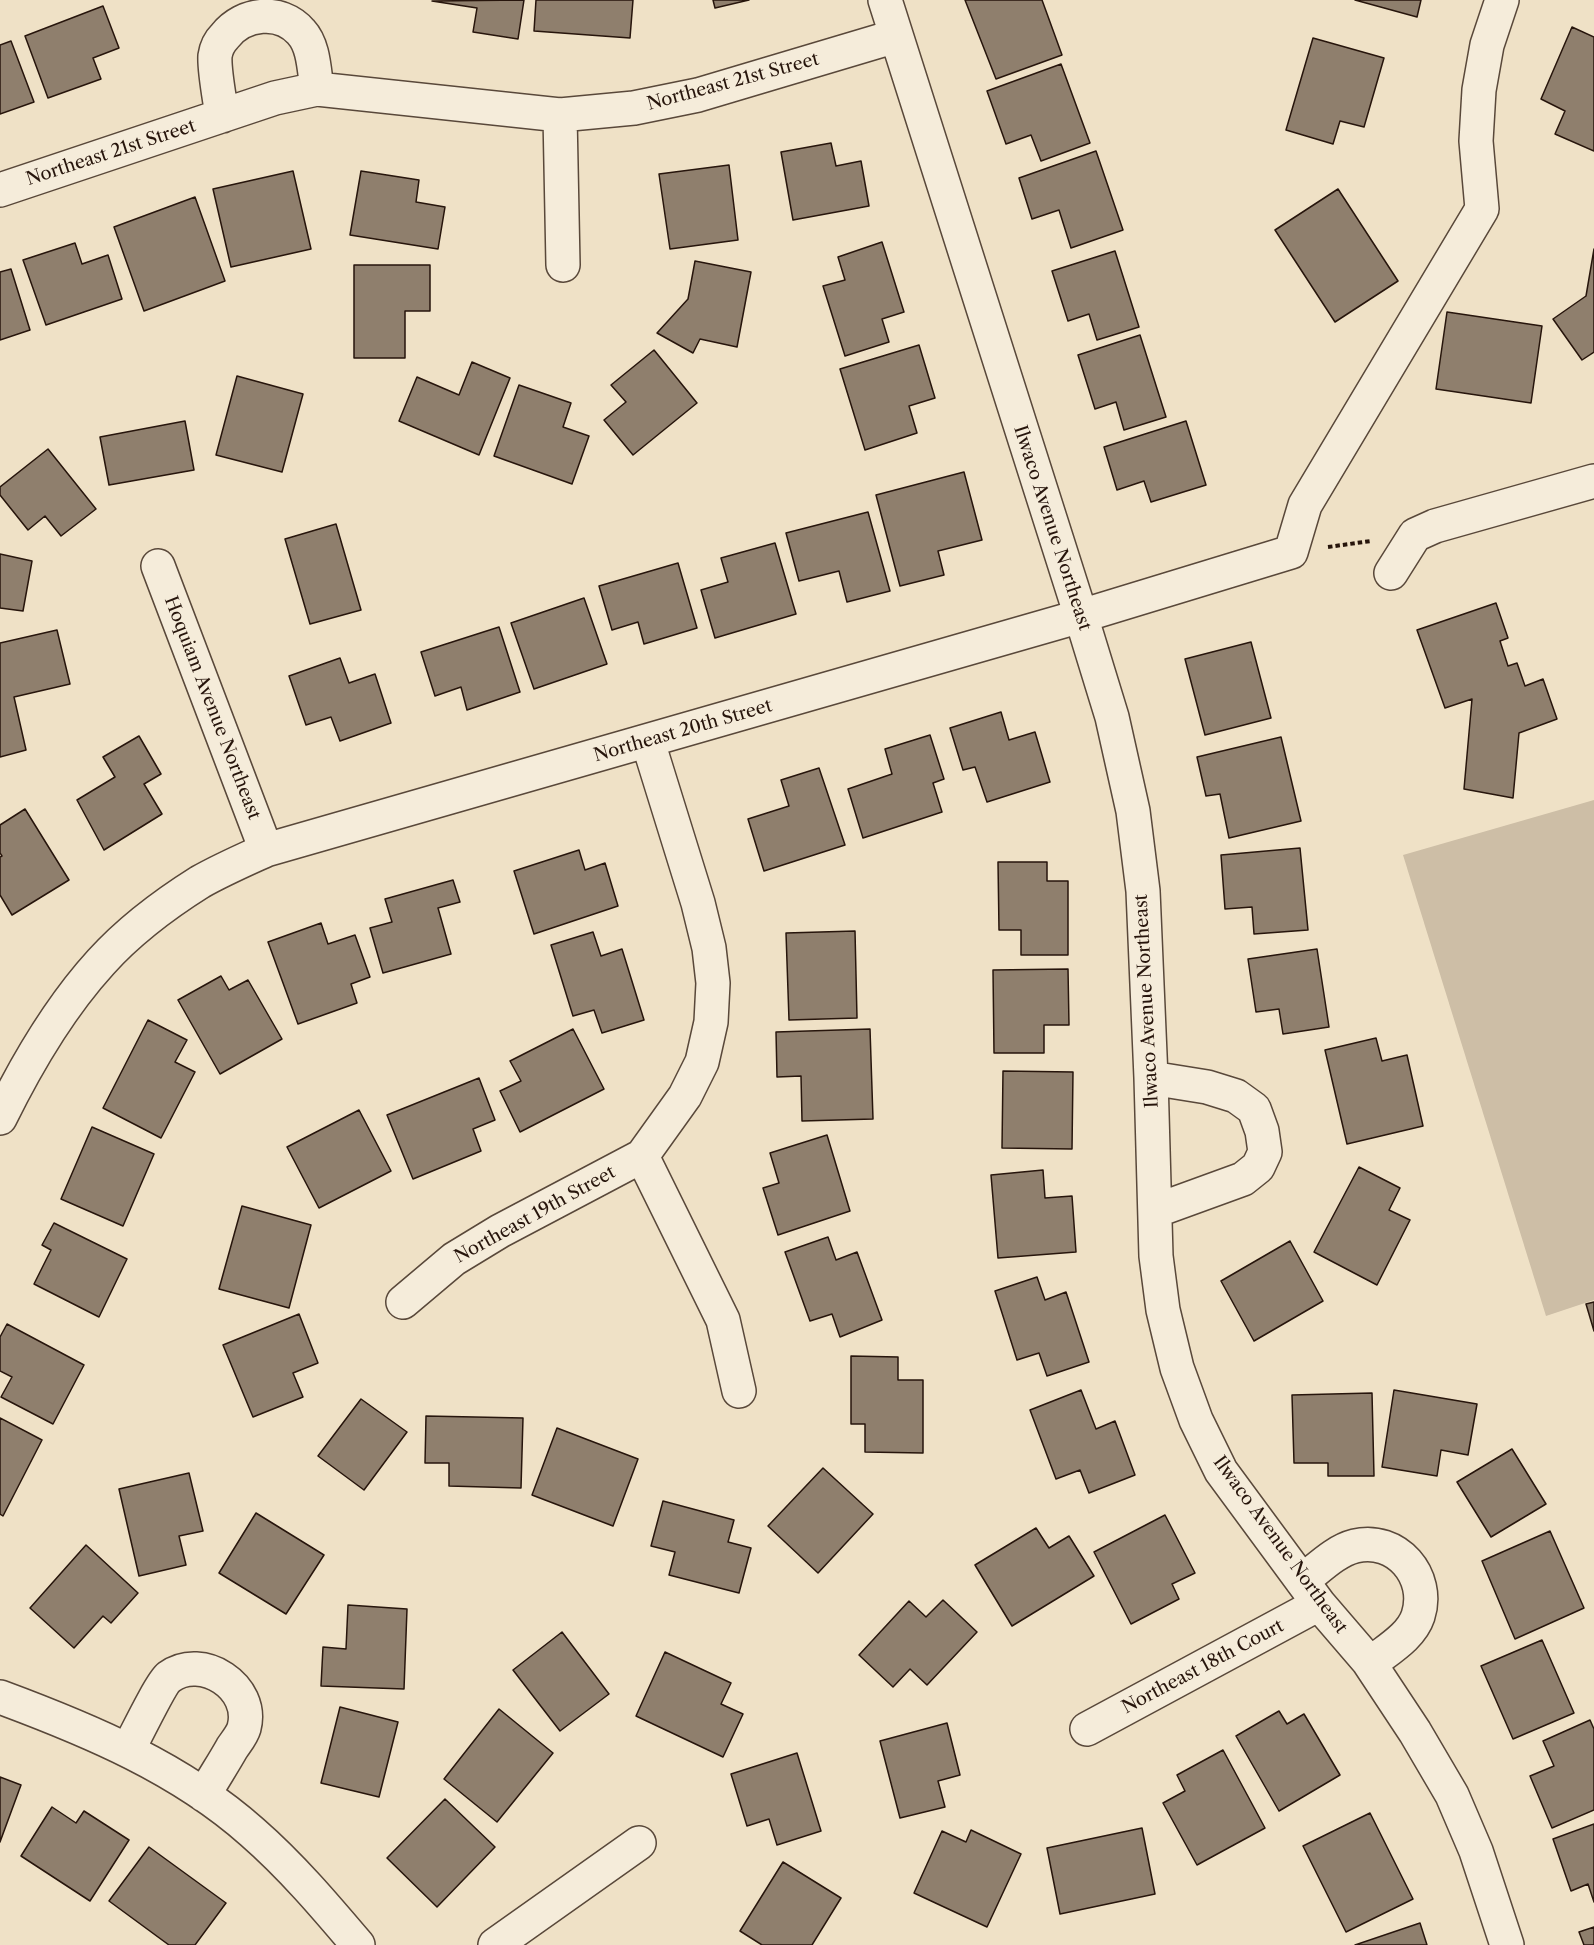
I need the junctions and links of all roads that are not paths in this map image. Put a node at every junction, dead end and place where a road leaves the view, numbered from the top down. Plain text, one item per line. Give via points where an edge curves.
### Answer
1 (885, 0) edge
2 (1502, 0) edge
3 (896, 36) junction
4 (317, 89) junction
5 (560, 115) junction
6 (222, 116) junction
7 (0, 190) edge
8 (563, 265) dead end
9 (1594, 481) edge
10 (158, 566) dead end
11 (1391, 573) dead end
12 (1081, 616) junction
13 (648, 742) junction
14 (266, 850) junction
15 (1151, 1078) junction
16 (0, 1118) edge
17 (642, 1156) junction
18 (1155, 1211) junction
19 (403, 1302) dead end
20 (739, 1391) dead end
21 (1310, 1592) junction
22 (1370, 1664) junction
23 (0, 1697) edge
24 (1087, 1729) dead end
25 (128, 1750) junction
26 (204, 1795) junction
27 (639, 1843) dead end
28 (358, 1945) edge
29 (495, 1945) edge
30 (1507, 1945) edge

1 - 3 street, Ilwaco Avenue Northeast
2 - 12 street, Northeast 20th Street via 1487,45 1479,90 1476,141 1482,209 1305,505 1291,552
3 - 5 street, Northeast 21st Street via 698,95 634,108
3 - 12 street, Ilwaco Avenue Northeast
4 - 5 street, Northeast 21st Street
4 - 6 street, Northeast 21st Street
4 - 6 street via 310,44 301,31 274,16 243,20 220,41 215,56
5 - 8 street
6 - 7 street, Northeast 21st Street
9 - 11 street via 1415,535
10 - 14 street, Hoquiam Avenue Northeast
12 - 13 street, Northeast 20th Street
12 - 15 street, Ilwaco Avenue Northeast via 1112,717 1132,812 1143,891
13 - 14 street, Northeast 20th Street
13 - 17 street via 698,903 713,983 711,1022 702,1062 685,1096
14 - 16 street, Northeast 20th Street via 192,888 148,918 101,961 58,1016
15 - 18 street, Ilwaco Avenue Northeast
15 - 18 street via 1236,1096 1254,1109 1265,1152 1257,1167 1243,1179
17 - 19 street, Northeast 19th Street via 500,1231 463,1254
17 - 20 street via 723,1320
18 - 21 street, Ilwaco Avenue Northeast via 1163,1310 1177,1368 1196,1420 1221,1471
21 - 22 street, Ilwaco Avenue Northeast
21 - 22 street, Northeast 18th Court via 1340,1552 1355,1546 1388,1548 1413,1569 1420,1584 1418,1617 1410,1632
21 - 24 street, Northeast 18th Court
22 - 30 street, Ilwaco Avenue Northeast via 1452,1795 1476,1851
23 - 25 street
25 - 26 street
25 - 26 street via 167,1678 199,1669 216,1673 240,1695 245,1711 244,1728
26 - 28 street via 252,1831
27 - 29 street

